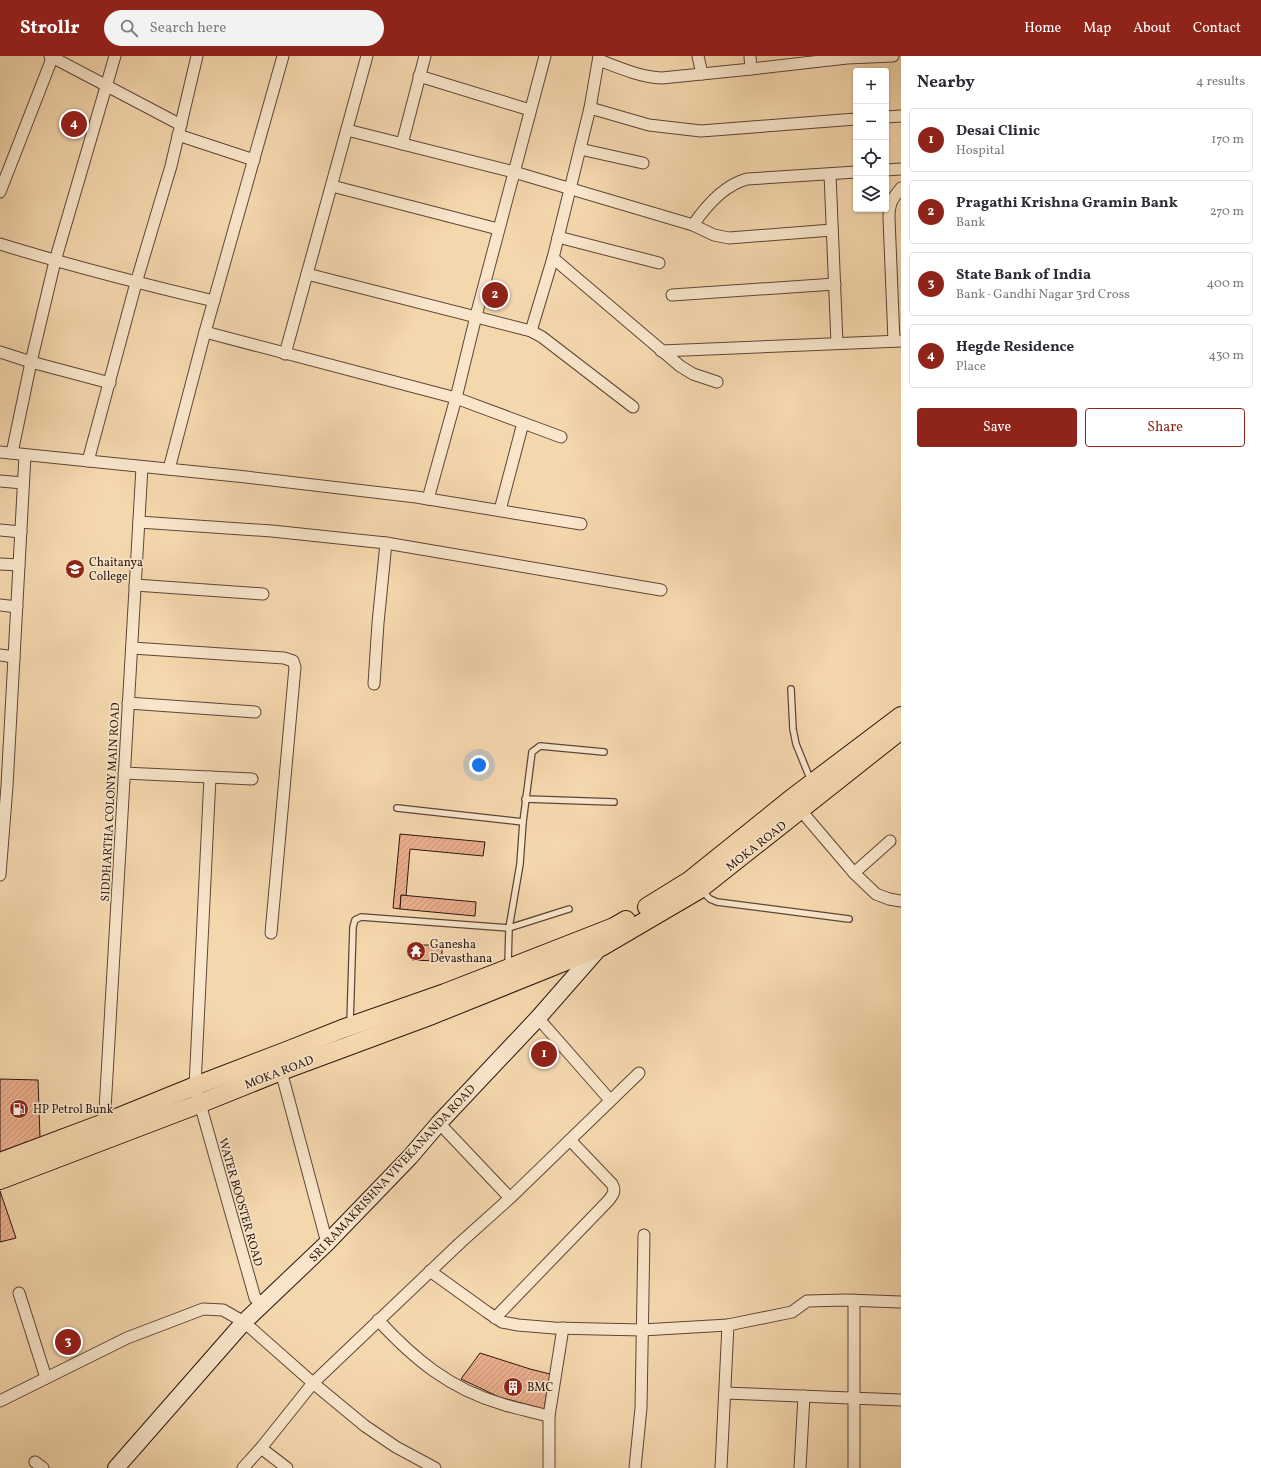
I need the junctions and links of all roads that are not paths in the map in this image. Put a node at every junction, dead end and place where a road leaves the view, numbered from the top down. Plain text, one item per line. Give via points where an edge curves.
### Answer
1 (52, 56) edge
2 (115, 56) edge
3 (197, 56) edge
4 (283, 56) edge
5 (367, 56) edge
6 (425, 56) edge
7 (545, 56) edge
8 (698, 56) edge
9 (750, 56) edge
10 (893, 56) edge
11 (599, 58) edge
12 (751, 69) junction
13 (702, 74) junction
14 (419, 76) junction
15 (107, 86) junction
16 (590, 108) junction
17 (530, 110) junction
18 (901, 116) edge
19 (889, 117) edge
20 (853, 119) edge
21 (179, 130) junction
22 (347, 130) junction
23 (402, 144) junction
24 (580, 150) junction
25 (254, 160) junction
26 (643, 163) dead end
27 (901, 169) edge
28 (889, 170) edge
29 (514, 172) junction
30 (853, 172) edge
31 (830, 174) junction
32 (332, 186) junction
33 (570, 188) junction
34 (901, 188) edge
35 (0, 192) edge
36 (693, 225) junction
37 (498, 229) junction
38 (832, 230) junction
39 (558, 237) junction
40 (0, 244) edge
41 (553, 258) junction
42 (55, 261) junction
43 (659, 263) dead end
44 (307, 274) junction
45 (136, 283) junction
46 (834, 284) junction
47 (672, 295) dead end
48 (214, 300) junction
49 (476, 318) junction
50 (531, 331) junction
51 (205, 332) junction
52 (897, 341) edge
53 (837, 343) junction
54 (661, 351) junction
55 (0, 352) edge
56 (285, 354) junction
57 (31, 362) junction
58 (717, 382) dead end
59 (110, 383) junction
60 (456, 398) junction
61 (633, 407) dead end
62 (523, 423) junction
63 (561, 438) dead end
64 (0, 452) edge
65 (12, 453) junction
66 (25, 454) junction
67 (88, 461) junction
68 (142, 467) junction
69 (169, 469) junction
70 (0, 481) edge
71 (23, 483) junction
72 (428, 499) junction
73 (500, 510) junction
74 (139, 522) junction
75 (581, 524) dead end
76 (0, 530) edge
77 (21, 532) junction
78 (386, 543) junction
79 (0, 564) edge
80 (19, 565) junction
81 (135, 585) junction
82 (661, 590) dead end
83 (263, 594) dead end
84 (0, 605) edge
85 (17, 607) junction
86 (132, 648) junction
87 (0, 655) edge
88 (14, 657) junction
89 (374, 684) dead end
90 (791, 689) dead end
91 (128, 703) junction
92 (255, 712) dead end
93 (901, 728) edge
94 (604, 752) dead end
95 (124, 773) junction
96 (210, 777) junction
97 (252, 779) dead end
98 (812, 784) junction
99 (525, 799) junction
100 (614, 802) dead end
101 (796, 805) junction
102 (397, 808) dead end
103 (523, 822) junction
104 (890, 842) dead end
105 (854, 873) junction
106 (0, 875) edge
107 (700, 890) junction
108 (901, 901) edge
109 (568, 909) dead end
110 (849, 919) dead end
111 (614, 927) junction
112 (509, 928) junction
113 (271, 933) dead end
114 (601, 948) junction
115 (555, 958) junction
116 (508, 967) junction
117 (538, 1018) junction
118 (350, 1026) junction
119 (281, 1071) junction
120 (639, 1073) dead end
121 (195, 1086) junction
122 (610, 1100) junction
123 (199, 1104) junction
124 (439, 1123) junction
125 (104, 1131) junction
126 (570, 1140) junction
127 (0, 1162) edge
128 (0, 1180) edge
129 (510, 1198) junction
130 (644, 1235) dead end
131 (327, 1244) junction
132 (430, 1271) junction
133 (19, 1293) dead end
134 (854, 1300) junction
135 (901, 1302) edge
136 (263, 1304) junction
137 (495, 1318) junction
138 (378, 1320) junction
139 (244, 1322) junction
140 (728, 1325) junction
141 (563, 1328) junction
142 (642, 1330) junction
143 (46, 1378) junction
144 (313, 1383) junction
145 (725, 1393) junction
146 (804, 1396) junction
147 (854, 1398) junction
148 (901, 1400) edge
149 (0, 1401) edge
150 (550, 1416) junction
151 (261, 1448) junction
152 (116, 1468) edge
153 (243, 1468) edge
154 (287, 1468) edge
155 (435, 1468) edge
156 (549, 1468) edge
157 (635, 1468) edge
158 (721, 1468) edge
159 (800, 1468) edge
160 (854, 1468) edge

1 - 15 street
1 - 35 street
2 - 15 street
3 - 21 street
4 - 25 street
5 - 22 street
6 - 14 street
7 - 17 street
8 - 13 street
9 - 12 street
10 - 12 street via 847,58
11 - 13 street via 650,77
11 - 16 street
12 - 13 street
14 - 17 street
14 - 23 street
15 - 21 street
15 - 42 street
16 - 20 street via 649,125 701,131
16 - 24 street
17 - 29 street
18 - 19 street
21 - 25 street
21 - 45 street via 171,166
22 - 23 street
22 - 32 street
23 - 29 street
24 - 26 street
24 - 33 street
25 - 48 street
27 - 28 street
29 - 33 street
29 - 37 street
30 - 31 street
31 - 36 street via 737,181 709,204
31 - 38 street
32 - 37 street
32 - 44 street
33 - 36 street
33 - 39 street
34 - 52 street via 892,199 889,208
36 - 38 street via 714,235 728,238
37 - 49 street
38 - 46 street
39 - 41 street
39 - 43 street
40 - 42 street
41 - 50 street
41 - 54 street
42 - 45 street
42 - 57 street
44 - 49 street
44 - 56 street
45 - 48 street
45 - 59 street
46 - 47 street
46 - 53 street
48 - 51 street
49 - 50 street
49 - 60 street
50 - 61 street
51 - 56 street
51 - 69 street
52 - 53 street
53 - 54 street
54 - 58 street via 693,374
55 - 57 street
56 - 60 street
57 - 59 street
57 - 65 street
59 - 67 street
60 - 62 street
60 - 72 street
62 - 63 street
62 - 73 street
64 - 65 street
65 - 66 street
66 - 67 street
66 - 71 street
67 - 68 street
68 - 69 street
68 - 74 street, SIDDHARTHA COLONY MAIN ROAD
69 - 72 street
70 - 71 street
71 - 77 street
72 - 73 street
73 - 75 street
74 - 78 street via 272,531
74 - 81 street, SIDDHARTHA COLONY MAIN ROAD
76 - 77 street
77 - 80 street
78 - 82 street
78 - 89 street
79 - 80 street
80 - 85 street
81 - 83 street
81 - 86 street, SIDDHARTHA COLONY MAIN ROAD
84 - 85 street
85 - 88 street
86 - 91 street, SIDDHARTHA COLONY MAIN ROAD
86 - 113 street via 284,658 293,661 295,667
87 - 88 street
88 - 106 street
90 - 98 lane via 796,744
91 - 92 street
91 - 95 street, SIDDHARTHA COLONY MAIN ROAD
93 - 98 main road, MOKA ROAD
93 - 101 main road, MOKA ROAD
94 - 99 lane via 540,746 532,752
95 - 96 street
95 - 125 street, SIDDHARTHA COLONY MAIN ROAD
96 - 97 street
96 - 121 street, WATER BOOSTER ROAD
98 - 101 main road, MOKA ROAD
99 - 100 lane
99 - 103 lane
101 - 105 street
101 - 107 main road, MOKA ROAD
101 - 111 main road, MOKA ROAD via 689,881
102 - 103 lane
103 - 112 lane via 520,864
104 - 105 street
105 - 108 street via 876,894
107 - 110 lane via 717,902
107 - 114 main road, MOKA ROAD
109 - 112 lane
111 - 114 main road, SRI RAMAKRISHNA VIVEKANANDA ROAD
111 - 115 main road, MOKA ROAD
112 - 116 lane
112 - 118 lane via 361,917 355,920
114 - 115 main road, MOKA ROAD
114 - 117 main road, SRI RAMAKRISHNA VIVEKANANDA ROAD
115 - 116 main road, MOKA ROAD
115 - 119 main road, MOKA ROAD via 432,1015
116 - 118 main road, MOKA ROAD
117 - 122 street
117 - 124 main road, SRI RAMAKRISHNA VIVEKANANDA ROAD
118 - 121 main road, MOKA ROAD
119 - 123 main road, MOKA ROAD
119 - 131 street
120 - 122 street
121 - 123 street, WATER BOOSTER ROAD
121 - 125 main road, MOKA ROAD
122 - 126 street
123 - 125 main road, MOKA ROAD
123 - 136 street, WATER BOOSTER ROAD via 256,1298
124 - 129 street
124 - 131 main road, SRI RAMAKRISHNA VIVEKANANDA ROAD
125 - 127 main road, MOKA ROAD
125 - 128 main road, MOKA ROAD
126 - 129 street
126 - 137 street via 612,1184 614,1193
129 - 132 street
130 - 142 street
131 - 136 main road, SRI RAMAKRISHNA VIVEKANANDA ROAD
132 - 137 street
132 - 138 street
133 - 143 street
134 - 135 street
134 - 140 street via 807,1302 792,1312
134 - 147 street
136 - 139 main road, SRI RAMAKRISHNA VIVEKANANDA ROAD
137 - 141 street via 518,1325
138 - 144 street
138 - 150 street via 418,1360 447,1381 501,1404
139 - 143 street via 223,1310 203,1309 127,1338
139 - 144 street
139 - 152 main road, SRI RAMAKRISHNA VIVEKANANDA ROAD
140 - 142 street
140 - 145 street
141 - 142 street
141 - 150 street
142 - 157 street via 641,1408
143 - 149 street
144 - 151 street
144 - 155 street via 365,1426 396,1447
145 - 146 street
145 - 158 street
146 - 147 street
146 - 159 street
147 - 148 street
147 - 160 street
150 - 156 street
151 - 153 street
151 - 154 street

